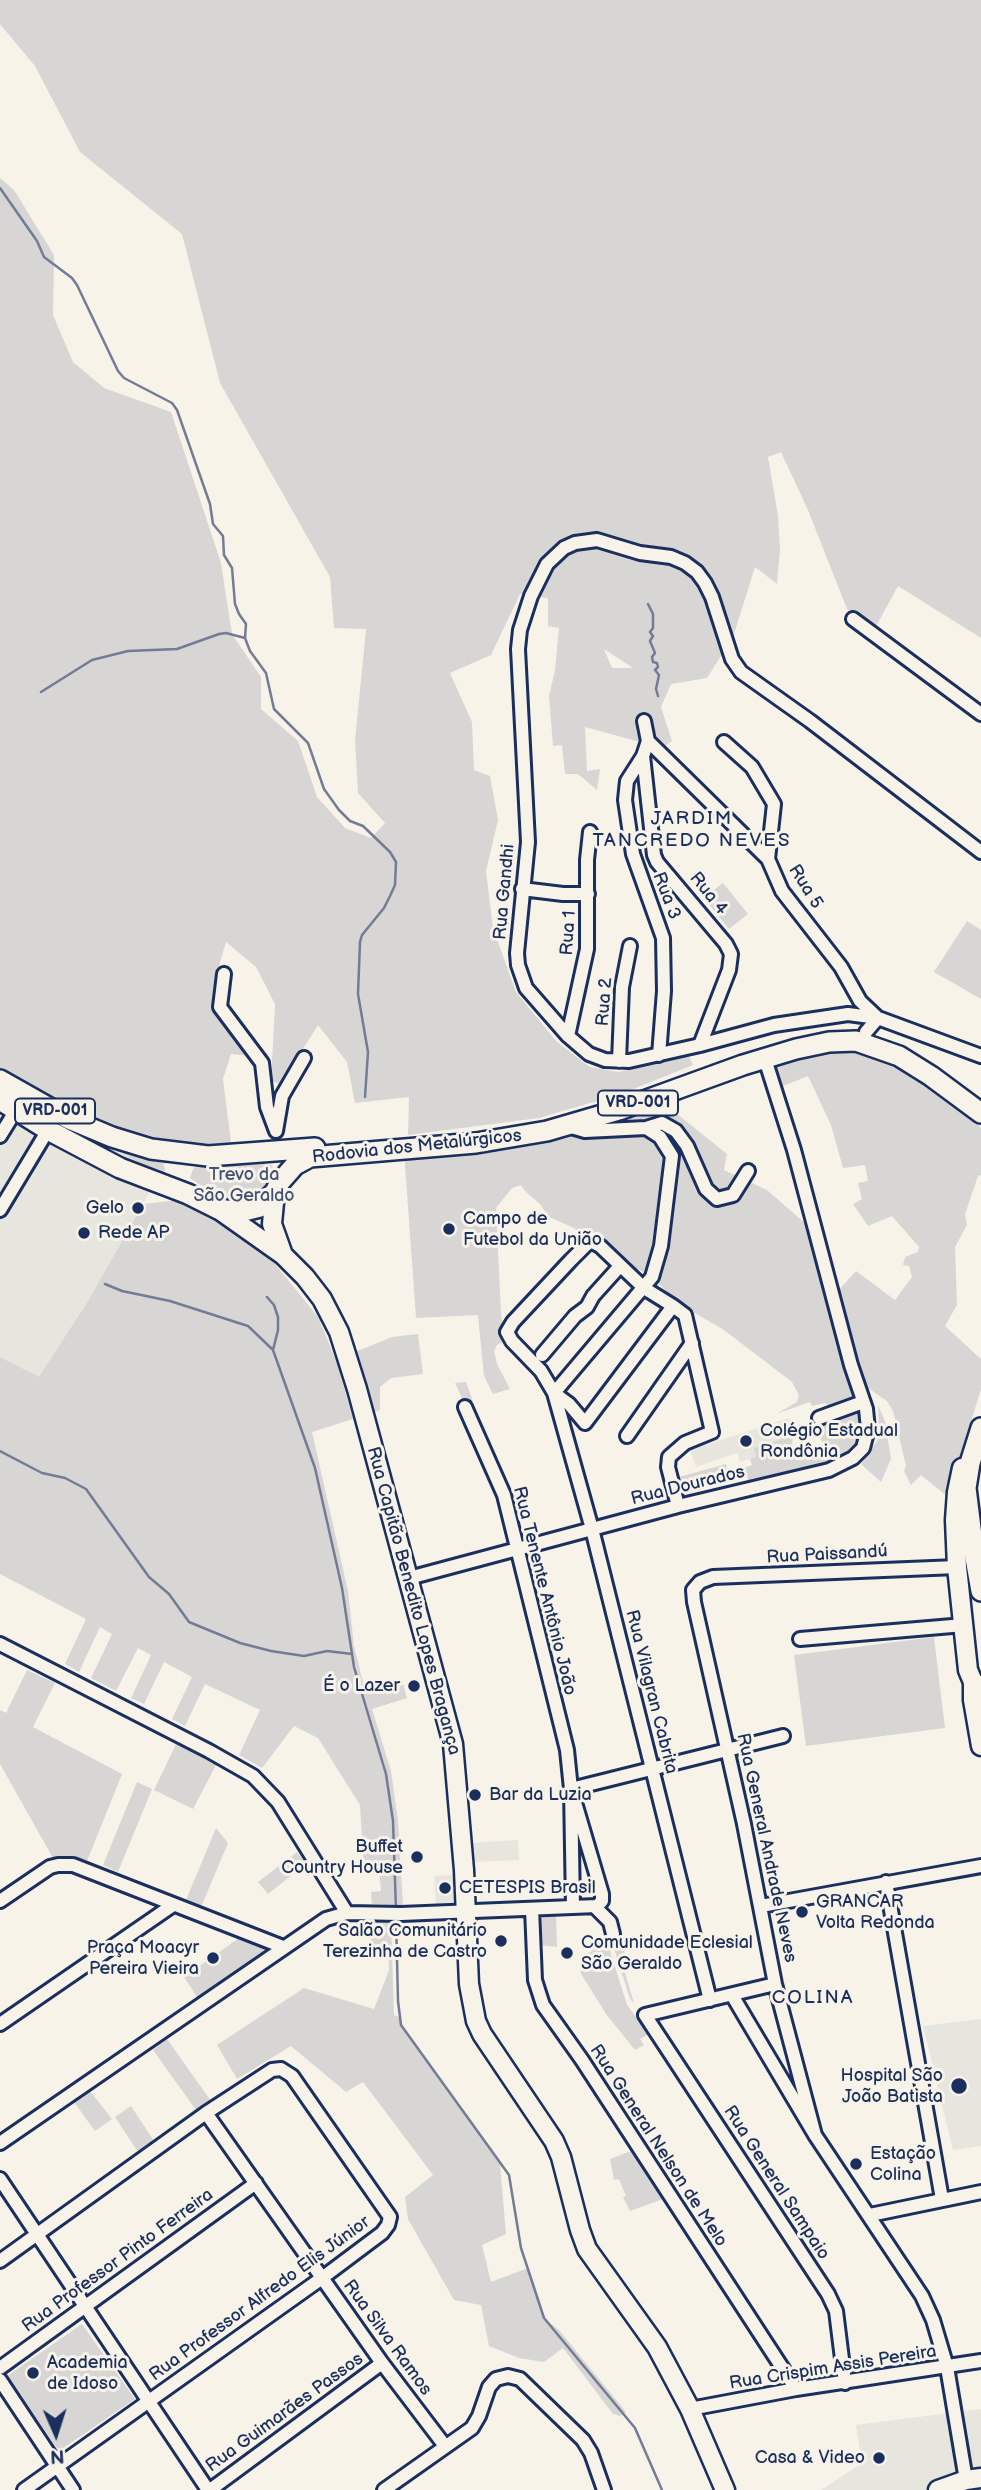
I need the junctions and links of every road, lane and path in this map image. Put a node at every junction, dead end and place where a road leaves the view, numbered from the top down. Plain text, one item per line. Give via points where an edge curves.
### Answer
1 (853, 619) dead end
2 (981, 714) edge
3 (643, 721) dead end
4 (648, 741) junction
5 (724, 742) dead end
6 (643, 756) junction
7 (590, 832) dead end
8 (981, 852) edge
9 (768, 859) junction
10 (522, 889) junction
11 (588, 894) junction
12 (630, 946) dead end
13 (224, 974) dead end
14 (872, 1025) junction
15 (568, 1035) junction
16 (700, 1045) junction
17 (659, 1055) junction
18 (981, 1056) edge
19 (304, 1058) dead end
20 (765, 1059) junction
21 (619, 1061) junction
22 (0, 1080) edge
23 (8, 1105) edge
24 (981, 1112) edge
25 (568, 1126) junction
26 (646, 1128) junction
27 (48, 1130) junction
28 (276, 1131) junction
29 (0, 1136) edge
30 (276, 1152) junction
31 (748, 1171) dead end
32 (278, 1187) junction
33 (218, 1209) junction
34 (0, 1210) edge
35 (283, 1255) junction
36 (620, 1266) junction
37 (644, 1288) junction
38 (673, 1306) junction
39 (692, 1342) junction
40 (542, 1355) dead end
41 (554, 1393) junction
42 (863, 1402) junction
43 (465, 1407) dead end
44 (819, 1418) dead end
45 (979, 1434) edge
46 (627, 1436) dead end
47 (980, 1496) edge
48 (678, 1506) junction
49 (981, 1518) edge
50 (592, 1529) junction
51 (517, 1548) junction
52 (957, 1567) junction
53 (409, 1578) junction
54 (701, 1581) joint
55 (687, 1585) dead end
56 (981, 1591) edge
57 (695, 1608) junction
58 (964, 1625) junction
59 (800, 1639) dead end
60 (0, 1644) edge
61 (981, 1650) edge
62 (967, 1664) junction
63 (977, 1684) edge
64 (783, 1737) dead end
65 (981, 1746) edge
66 (728, 1750) junction
67 (653, 1769) junction
68 (571, 1790) junction
69 (587, 1836) junction
70 (570, 1838) junction
71 (981, 1866) edge
72 (886, 1882) junction
73 (0, 1900) edge
74 (173, 1905) junction
75 (598, 1905) junction
76 (761, 1906) junction
77 (573, 1907) junction
78 (531, 1909) junction
79 (466, 1911) junction
80 (347, 1913) junction
81 (613, 1934) dead end
82 (283, 1947) junction
83 (775, 1984) junction
84 (732, 1996) junction
85 (710, 2000) junction
86 (2, 2020) edge
87 (206, 2113) junction
88 (816, 2135) junction
89 (0, 2143) edge
90 (0, 2179) edge
91 (256, 2183) junction
92 (981, 2192) edge
93 (942, 2199) junction
94 (870, 2215) junction
95 (36, 2234) junction
96 (0, 2261) edge
97 (323, 2278) junction
98 (85, 2307) junction
99 (981, 2361) edge
100 (382, 2363) junction
101 (947, 2367) junction
102 (0, 2368) edge
103 (0, 2380) edge
104 (845, 2383) junction
105 (796, 2389) junction
106 (149, 2402) junction
107 (690, 2409) junction
108 (445, 2446) junction
109 (57, 2467) junction
110 (974, 2479) edge
111 (599, 2488) edge
112 (24, 2490) edge
113 (73, 2490) edge
114 (209, 2490) edge
115 (384, 2490) edge
116 (725, 2490) edge
117 (938, 2490) edge

1 - 2 street
3 - 4 street
4 - 6 street, Rua 4
4 - 9 street, Rua 5
5 - 9 street via 752,768 774,804
6 - 16 street, Rua 4 via 657,862 731,954
6 - 17 street, Rua 3 via 627,781 625,800 633,854 663,938
7 - 11 street, Rua 1
8 - 10 street, Rua Gandhi via 741,672 697,572 671,557 597,540 575,543 556,555 539,578 520,630 528,842
9 - 14 street, Rua 5 via 782,891 841,967
10 - 11 street
10 - 15 street, Rua Gandhi via 517,943 521,975 526,988
11 - 15 street, Rua 1 via 587,949
12 - 21 street, Rua 2 via 622,987
13 - 28 street via 220,1007 262,1063 267,1107
14 - 16 street, Rua Gandhi via 848,1014 799,1020
14 - 18 street, Rua Gandhi
14 - 24 main road, Rodovia dos Metalúrgicos via 962,1088
14 - 30 main road, Rodovia dos Metalúrgicos via 807,1034 617,1103 532,1125
15 - 21 street, Rua Gandhi via 589,1054
16 - 17 street, Rua Gandhi
17 - 21 street, Rua Gandhi
19 - 28 street via 282,1096
20 - 24 main road, Rodovia dos Metalúrgicos / VRD-001 via 828,1042 870,1044 913,1064
20 - 25 main road, Rodovia dos Metalúrgicos / VRD-001
20 - 42 street, Rua Dourados
22 - 30 main road, Rodovia dos Metalúrgicos / VRD-001 via 69,1119 150,1149 225,1156
23 - 27 main road, Rua Capitão Benedito Lopes Bragança / VRD-001
23 - 29 street
25 - 26 street via 585,1130
25 - 32 main road, Rodovia dos Metalúrgicos / VRD-001 via 476,1143 315,1155 299,1161
26 - 31 street via 662,1124 676,1131 706,1189 717,1199 733,1195
26 - 37 street via 665,1143 673,1163 658,1259
27 - 33 main road, Rua Capitão Benedito Lopes Bragança / VRD-001 via 120,1168
27 - 34 street
28 - 30 street
30 - 32 main road
32 - 33 main road, Rua Capitão Benedito Lopes Bragança / VRD-001 via 253,1210
32 - 35 main road, Rua Capitão Benedito Lopes Bragança via 272,1224
33 - 35 main road, Rua Capitão Benedito Lopes Bragança
35 - 53 main road, Rua Capitão Benedito Lopes Bragança via 314,1287 339,1332
36 - 37 street
36 - 40 street
36 - 41 street via 600,1246 587,1244 507,1332
37 - 38 street
37 - 41 street
38 - 39 street via 685,1314
38 - 41 street via 585,1423
39 - 46 street
39 - 48 street via 712,1432 685,1443 669,1457
41 - 50 street, Rua Vilagran Cabrita
42 - 44 street
42 - 48 street, Rua Dourados via 867,1436 859,1453 847,1462
43 - 51 street, Rua Tenente Antônio João via 504,1496
45 - 47 main road
45 - 52 main road via 962,1467 957,1492
45 - 56 main road via 966,1488
47 - 49 main road
48 - 50 street, Rua Dourados
50 - 51 street, Rua Dourados
50 - 67 street, Rua Vilagran Cabrita
51 - 53 street, Rua Dourados
51 - 68 street, Rua Tenente Antônio João via 564,1739
52 - 54 street, Rua Paissandú
52 - 58 main road
53 - 79 main road, Rua Capitão Benedito Lopes Bragança via 453,1744
54 - 57 street, Rua General Andrade Neves via 694,1590
55 - 57 street, Rua General Andrade Neves
57 - 66 street, Rua General Andrade Neves
58 - 59 street
58 - 62 main road
60 - 80 street via 253,1776 278,1802
61 - 62 main road
62 - 63 main road
63 - 65 main road via 973,1700
64 - 66 street
66 - 67 street
66 - 76 street, Rua General Andrade Neves
67 - 68 street
67 - 85 street, Rua Vilagran Cabrita
68 - 69 street, Rua Tenente Antônio João
68 - 70 street, Rua Tenente Antônio João
69 - 70 street via 576,1833
69 - 75 street, Rua Tenente Antônio João via 602,1894
70 - 77 street, Rua Tenente Antônio João
71 - 72 street
72 - 76 street
72 - 93 street
73 - 74 street via 44,1871 65,1864
74 - 82 street
74 - 86 street
75 - 77 street
75 - 81 street
76 - 83 street, Rua General Andrade Neves
77 - 78 street
78 - 79 street
78 - 105 street, Rua General Nelson de Melo via 535,1980 543,2005
79 - 80 street
79 - 107 main road, Rua Capitão Benedito Lopes Bragança via 470,1993 479,2028 554,2141 587,2249 657,2347
80 - 82 street via 318,1923
82 - 89 street
83 - 84 street
83 - 88 street, Rua General Andrade Neves
84 - 85 street
84 - 88 street, Rua General Andrade Neves
85 - 104 street, Rua General Sampaio via 645,2015 828,2294 836,2311
87 - 91 street, Rua Silva Ramos
87 - 95 street, Rua Professor Alfredo Elis Júnior
87 - 97 street, Rua Professor Alfredo Elis Júnior via 272,2070 281,2069 292,2077 371,2187 390,2217 388,2225
88 - 94 street, Rua General Andrade Neves
90 - 95 street
91 - 97 street, Rua Silva Ramos
91 - 98 street, Rua Professor Pinto Ferreira
92 - 93 street
93 - 94 street
94 - 101 street, Rua General Andrade Neves via 922,2295
95 - 96 street, Rua Professor Alfredo Elis Júnior
95 - 98 street
97 - 100 street, Rua Silva Ramos
97 - 106 street, Rua Professor Alfredo Elis Júnior
98 - 102 street, Rua Professor Pinto Ferreira
98 - 106 street
99 - 101 street, Rua Crispim Assis Pereira
100 - 108 street, Rua Silva Ramos
100 - 114 street, Rua Guimarães Passos
101 - 104 street, Rua Crispim Assis Pereira
101 - 110 street, Rua General Andrade Neves
103 - 109 street
104 - 105 street, Rua Crispim Assis Pereira
105 - 107 street, Rua Crispim Assis Pereira
106 - 109 street, Rua Professor Alfredo Elis Júnior
106 - 114 street
107 - 116 main road, Rua Capitão Benedito Lopes Bragança
108 - 111 street via 472,2428 496,2379 520,2379 583,2440
108 - 115 street
109 - 112 street, Rua Professor Alfredo Elis Júnior
109 - 113 street
110 - 117 main road

